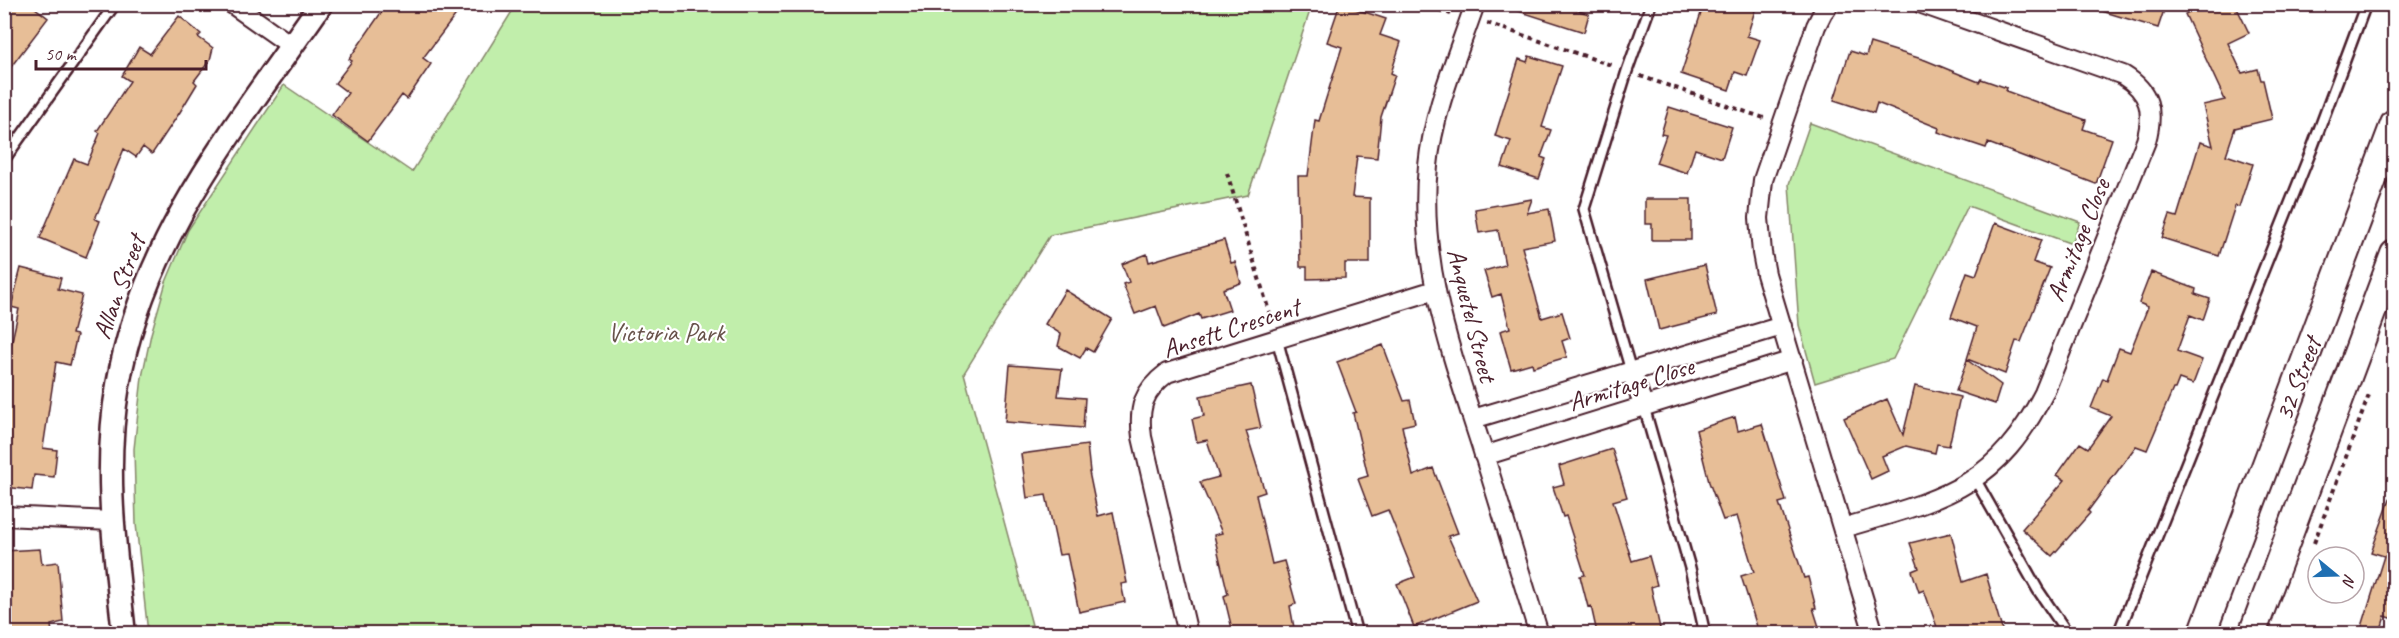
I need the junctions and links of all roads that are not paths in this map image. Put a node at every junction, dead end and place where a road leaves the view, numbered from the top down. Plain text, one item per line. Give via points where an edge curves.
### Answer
1 (115, 4) edge
2 (232, 4) edge
3 (321, 4) edge
4 (1475, 4) edge
5 (1651, 4) edge
6 (1829, 4) edge
7 (1922, 4) edge
8 (2367, 4) edge
9 (292, 46) junction
10 (2394, 124) edge
11 (4, 160) edge
12 (2394, 254) edge
13 (1435, 290) junction
14 (1782, 326) junction
15 (1277, 339) junction
16 (1793, 360) junction
17 (1631, 371) junction
18 (1644, 407) junction
19 (1473, 419) junction
20 (1484, 456) junction
21 (1975, 479) junction
22 (4, 516) edge
23 (111, 521) junction
24 (1842, 528) junction
25 (124, 633) edge
26 (1188, 633) edge
27 (1357, 633) edge
28 (1539, 633) edge
29 (1705, 633) edge
30 (1874, 633) edge
31 (2068, 633) edge
32 (2118, 633) edge
33 (2202, 633) edge
34 (2252, 633) edge

1 - 11 lane
2 - 9 street
3 - 9 street, Allan Street
4 - 13 street, Anquetel Street via 1446,89 1428,164 1425,226
5 - 17 lane via 1584,209
6 - 14 street via 1812,37 1760,198 1762,253
7 - 21 street, Armitage Close via 2123,75 2135,82 2150,107 2146,141 2044,393 2016,440
8 - 32 lane
9 - 23 street, Allan Street via 184,203 144,286 117,386
10 - 33 main road, 32 Street
12 - 34 main road, 32 Street
13 - 15 street, Ansett Crescent
13 - 19 street, Anquetel Street
14 - 16 street
14 - 17 street, Armitage Close
15 - 26 street, Ansett Crescent via 1167,373 1149,389 1144,400 1142,437
15 - 27 lane
16 - 18 street, Armitage Close
16 - 24 street
17 - 18 street
17 - 19 street, Armitage Close
18 - 20 street, Armitage Close
18 - 29 lane
19 - 20 street, Anquetel Street
20 - 28 street, Anquetel Street
21 - 24 street, Armitage Close via 1931,502
21 - 31 lane via 2038,590
22 - 23 street
23 - 25 street, Allan Street
24 - 30 street

